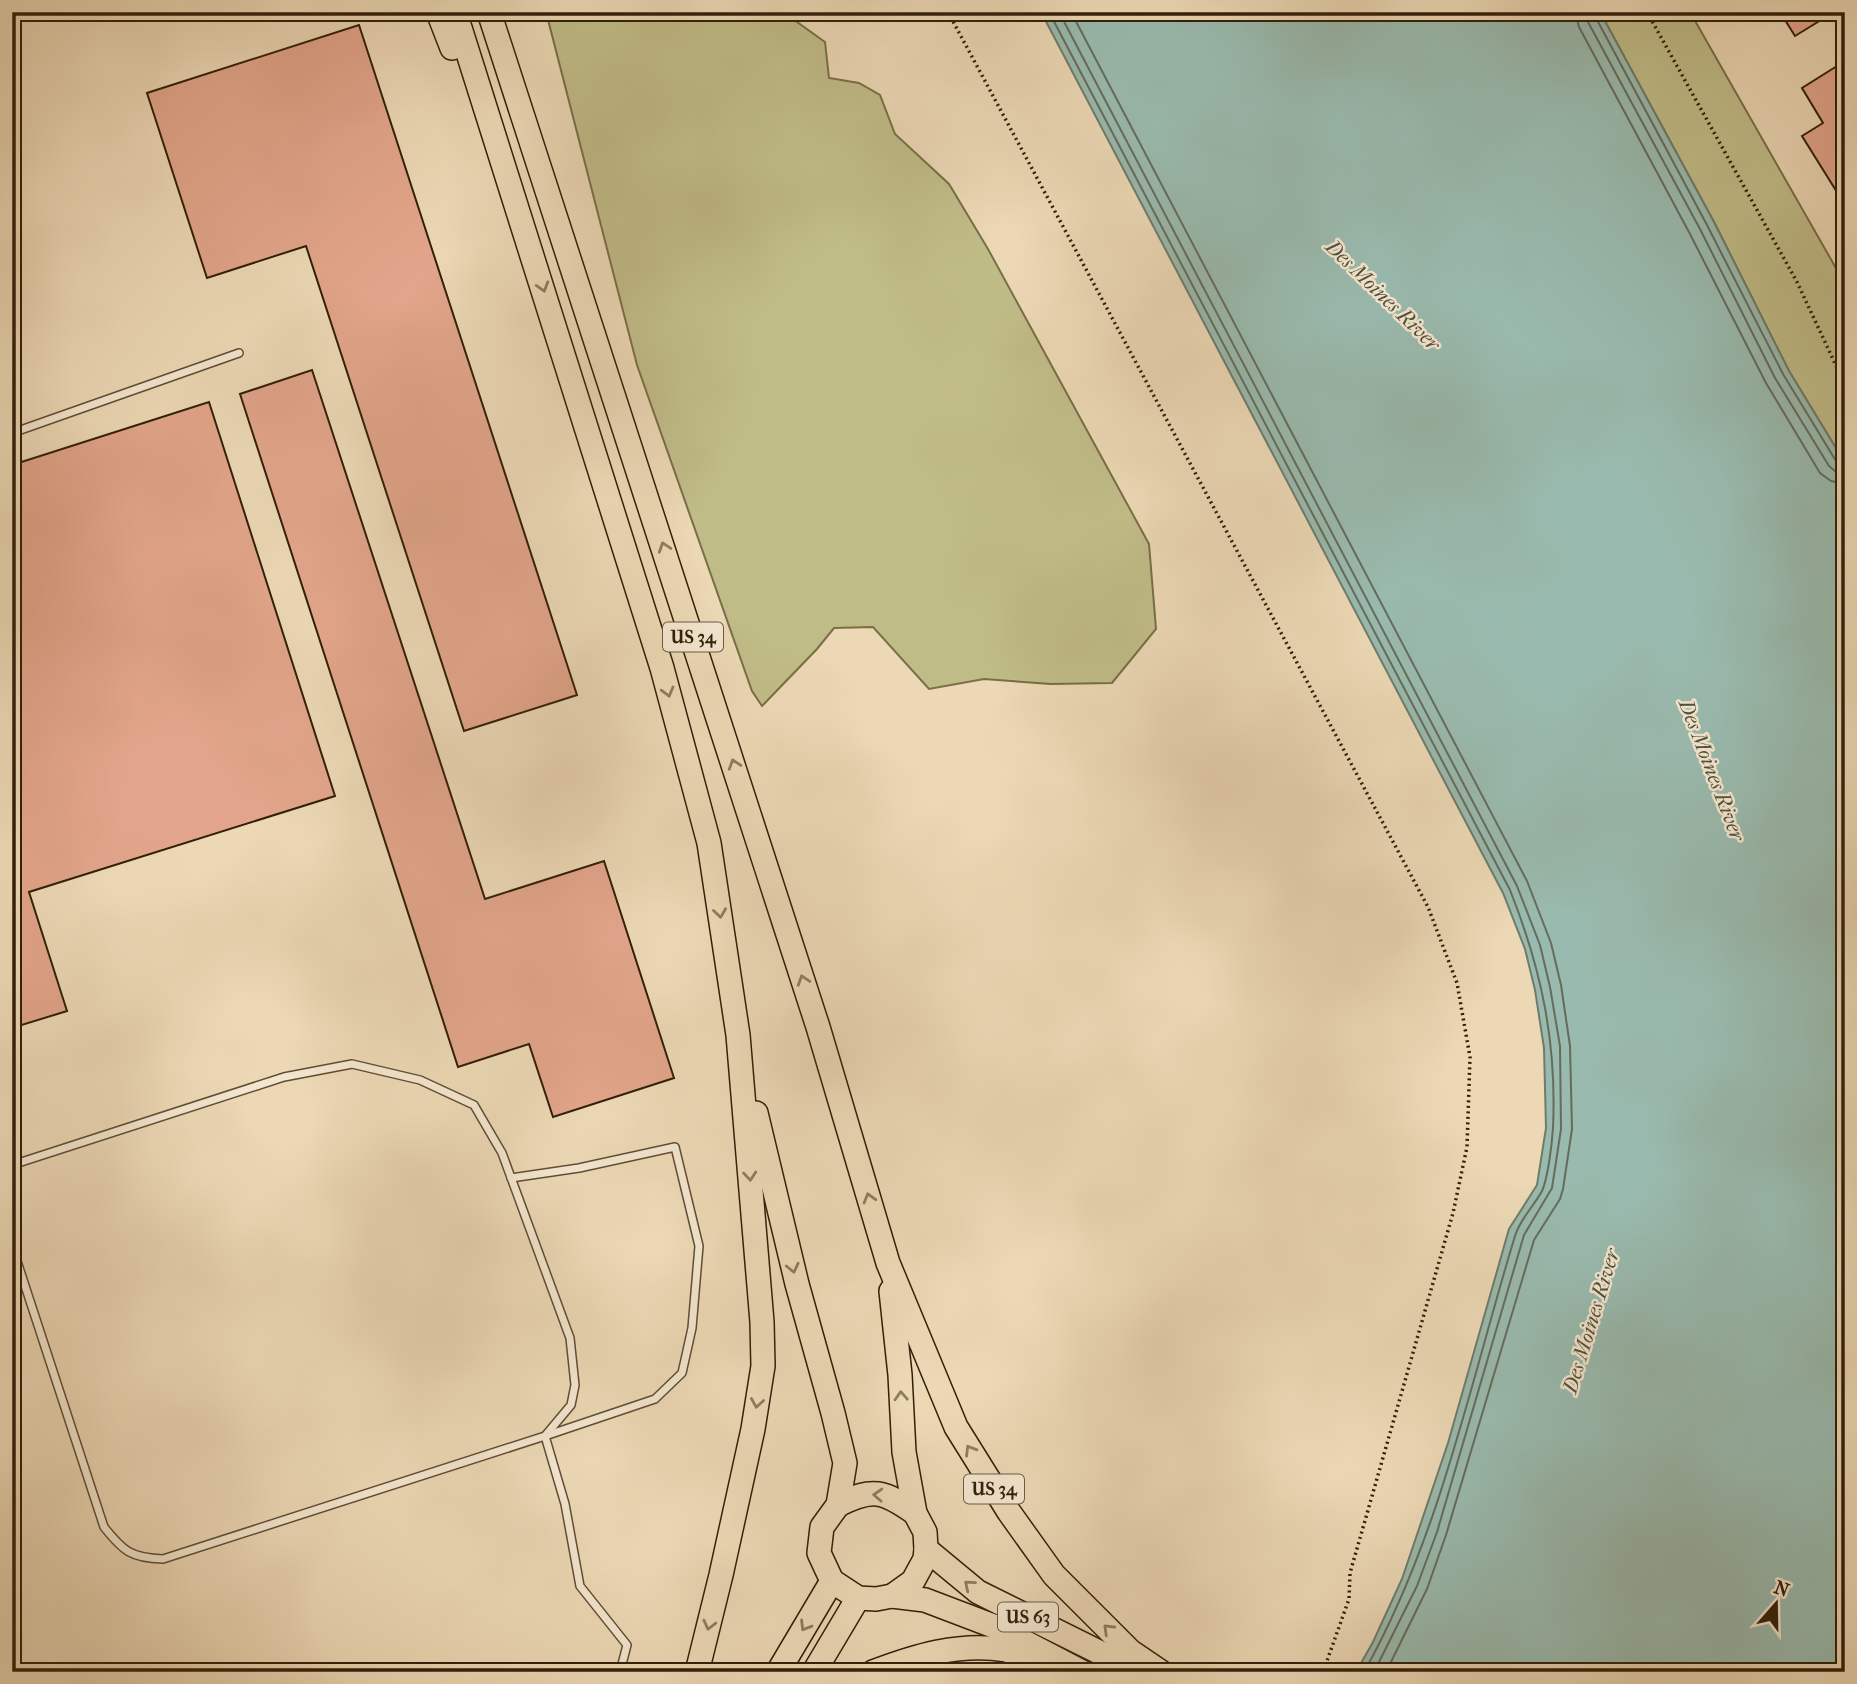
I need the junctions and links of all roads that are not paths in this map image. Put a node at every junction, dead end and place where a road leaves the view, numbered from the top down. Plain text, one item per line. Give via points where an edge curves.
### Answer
1 (438, 12) edge
2 (455, 12) edge
3 (492, 12) edge
4 (533, 255) junction
5 (239, 353) dead end
6 (12, 433) edge
7 (738, 1035) junction
8 (12, 1165) edge
9 (511, 1178) junction
10 (12, 1246) edge
11 (888, 1263) junction
12 (545, 1436) junction
13 (838, 1505) junction
14 (915, 1513) junction
15 (926, 1549) junction
16 (832, 1581) junction
17 (892, 1596) junction
18 (859, 1598) junction
19 (620, 1672) edge
20 (697, 1672) edge
21 (778, 1672) edge
22 (814, 1672) edge
23 (873, 1672) edge
24 (1071, 1672) edge
25 (1082, 1672) edge
26 (1139, 1672) edge
27 (1161, 1672) edge

1 - 4 highway
2 - 4 highway, US 34
11 -> 3 highway, US 34 via 818,1027
4 -> 7 highway, US 34 via 662,668 709,842
5 - 6 lane
7 -> 13 highway, US 34 via 845,1463
7 -> 20 highway via 763,1366 750,1443
8 - 9 lane via 284,1077 352,1065 420,1080 474,1105
9 - 12 lane via 569,1338 575,1384 571,1405
9 - 12 lane via 674,1147 699,1246 692,1328 682,1373 655,1399
10 - 12 lane via 103,1527 121,1549 143,1559 163,1559
14 -> 11 highway via 904,1452
27 -> 11 highway, US 34 via 1130,1651 1054,1574 1009,1512 956,1427
12 - 19 lane via 565,1504 580,1586 627,1645
14 -> 13 highway via 890,1495 859,1494
13 - 16 highway, US 34 via 822,1528 819,1553
14 - 15 highway via 925,1532
15 - 17 highway via 913,1581
26 -> 15 highway, US 63 via 978,1592
16 - 18 highway
16 -> 21 highway
17 - 18 highway
17 - 25 highway via 925,1600 996,1627
18 - 22 highway
23 - 24 highway, US 63 via 927,1653 966,1648 1005,1650

